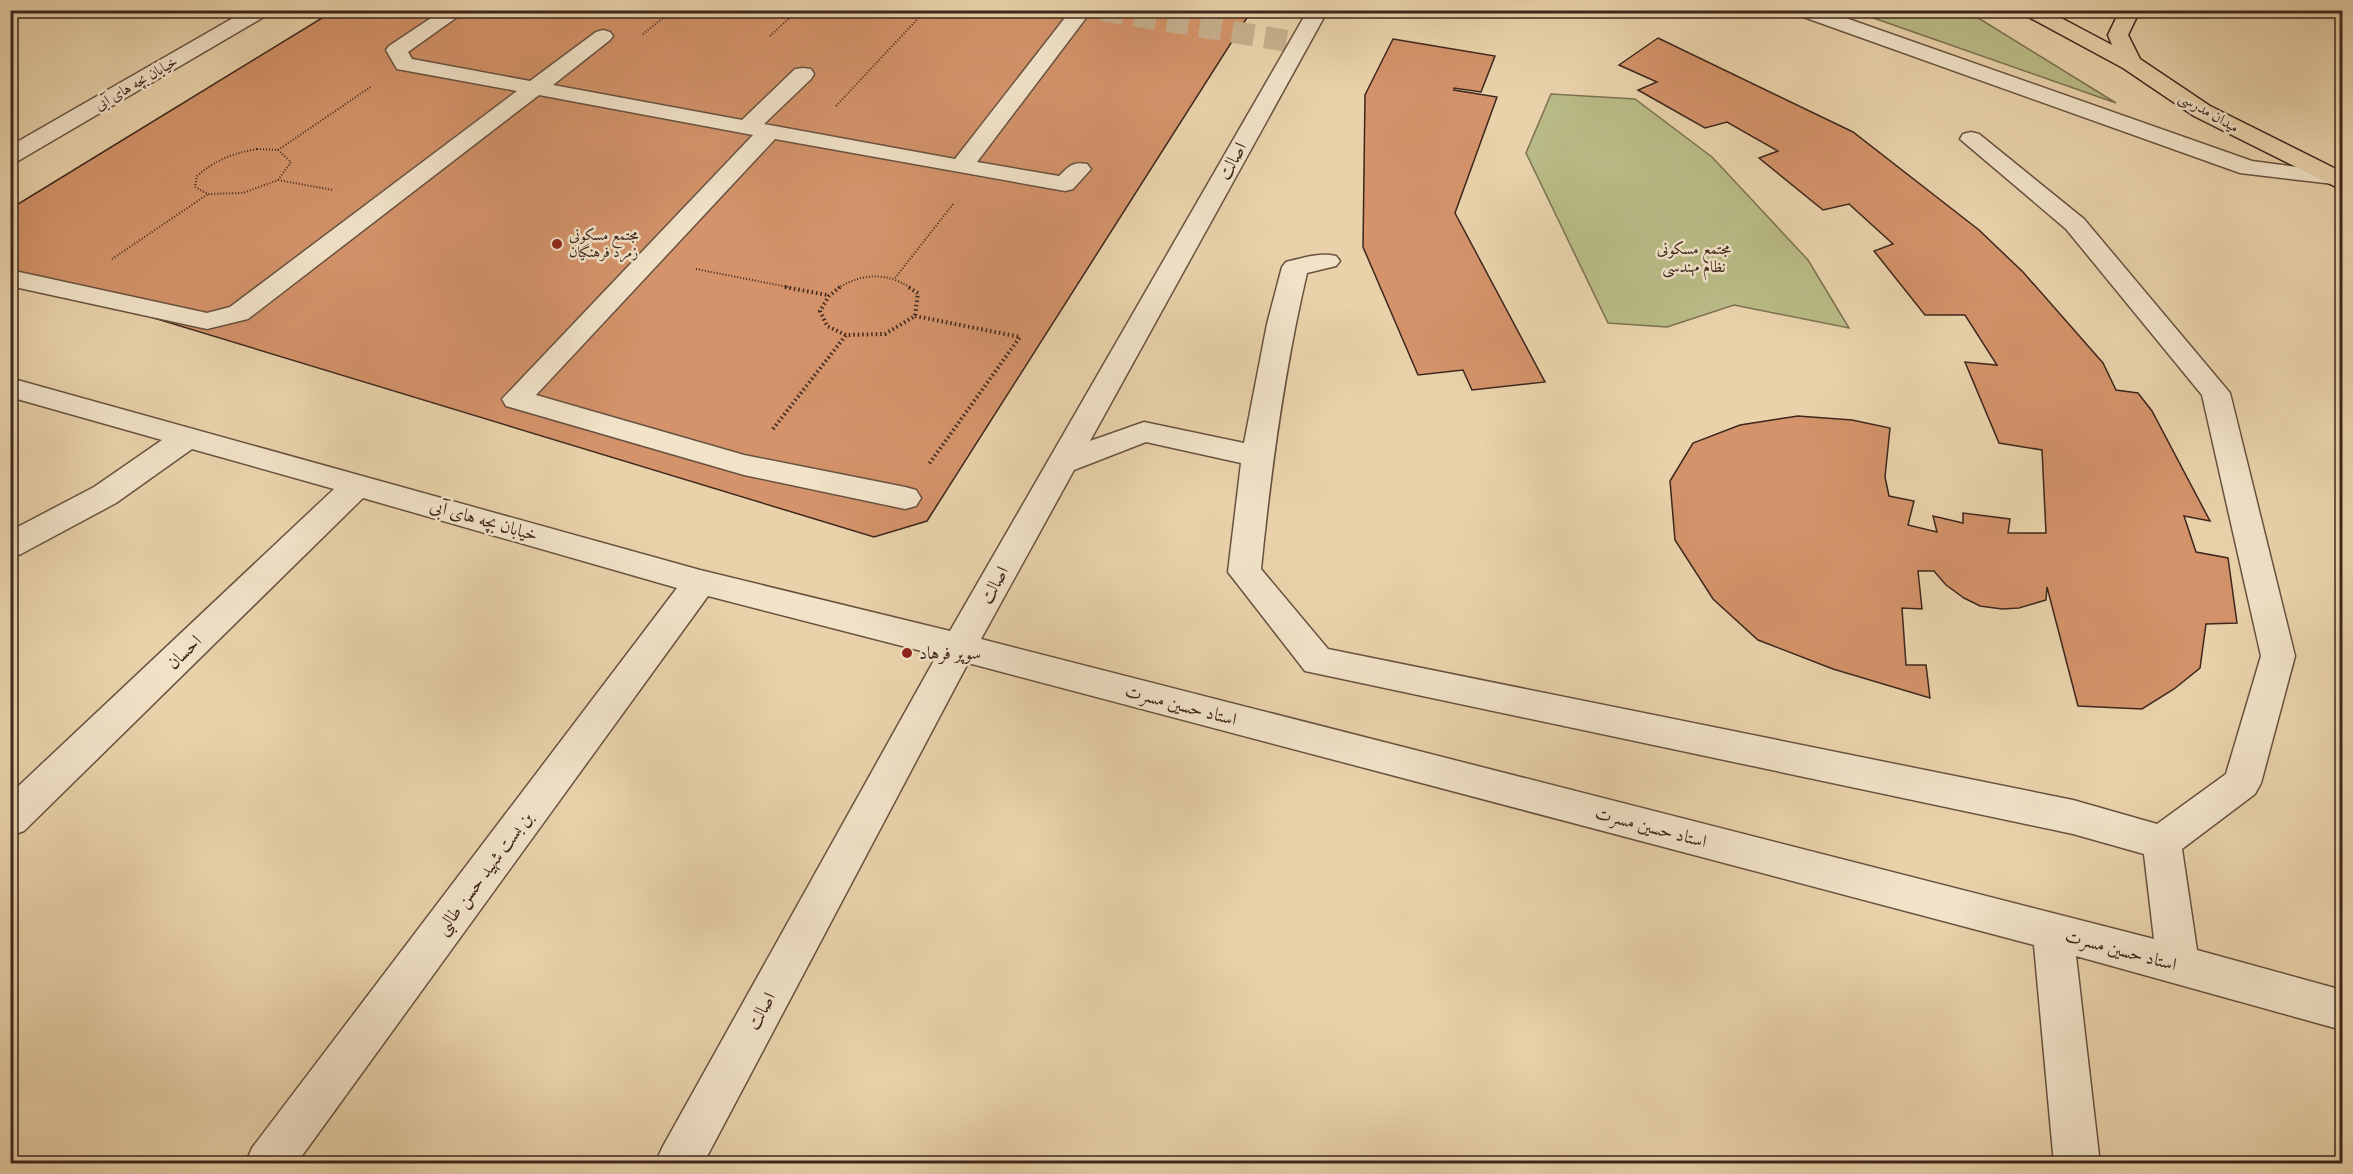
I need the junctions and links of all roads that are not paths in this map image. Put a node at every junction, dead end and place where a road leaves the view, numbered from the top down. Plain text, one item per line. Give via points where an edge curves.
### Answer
1 (262, 10) edge
2 (457, 10) edge
3 (1082, 10) edge
4 (1318, 10) edge
5 (1802, 10) edge
6 (2030, 10) edge
7 (2130, 10) edge
8 (603, 36) dead end
9 (2131, 63) junction
10 (803, 74) dead end
11 (535, 87) junction
12 (758, 129) junction
13 (1971, 139) dead end
14 (11, 155) edge
15 (971, 168) junction
16 (1079, 169) dead end
17 (2341, 180) edge
18 (1327, 261) dead end
19 (10, 278) edge
20 (10, 387) edge
21 (189, 436) junction
22 (1257, 456) junction
23 (1062, 463) junction
24 (358, 484) junction
25 (905, 498) road end
26 (10, 546) edge
27 (700, 582) junction
28 (959, 647) junction
29 (10, 819) edge
30 (2162, 842) junction
31 (2052, 931) junction
32 (2178, 965) junction
33 (2343, 1010) edge
34 (268, 1164) edge
35 (678, 1164) edge
36 (2077, 1164) edge

1 - 14 street, خیابان بچه های آبی
2 - 11 street via 396,50 405,64
3 - 15 street
4 - 23 street, اصالت
5 - 17 street via 2248,168
6 - 9 main road, میدان مدرسی
7 - 9 main road via 2118,34
8 - 11 street
9 - 17 main road, میدان مدرسی via 2202,111
10 - 12 street
11 - 12 street
11 - 19 street via 239,313 207,321
12 - 15 street
12 - 25 street via 648,260 516,399 744,465
13 - 30 street via 2075,224 2216,393 2278,656 2242,783
15 - 16 street via 1065,184
18 - 22 street via 1295,267
20 - 21 street, خیابان بچه های آبی
21 - 24 street, خیابان بچه های آبی
21 - 26 street via 105,495
22 - 23 street via 1144,432
22 - 30 street via 1244,572 1317,661 2073,818
23 - 28 street, اصالت
24 - 27 street, خیابان بچه های آبی
24 - 29 street, احسان
27 - 28 street, خیابان بچه های آبی
27 - 34 street, بن بست شهید حسن طالبی
28 - 31 street, استاد حسین مسرت
28 - 35 street, اصالت
30 - 32 street
31 - 32 street, استاد حسین مسرت
31 - 36 street
32 - 33 street, استاد حسین مسرت

